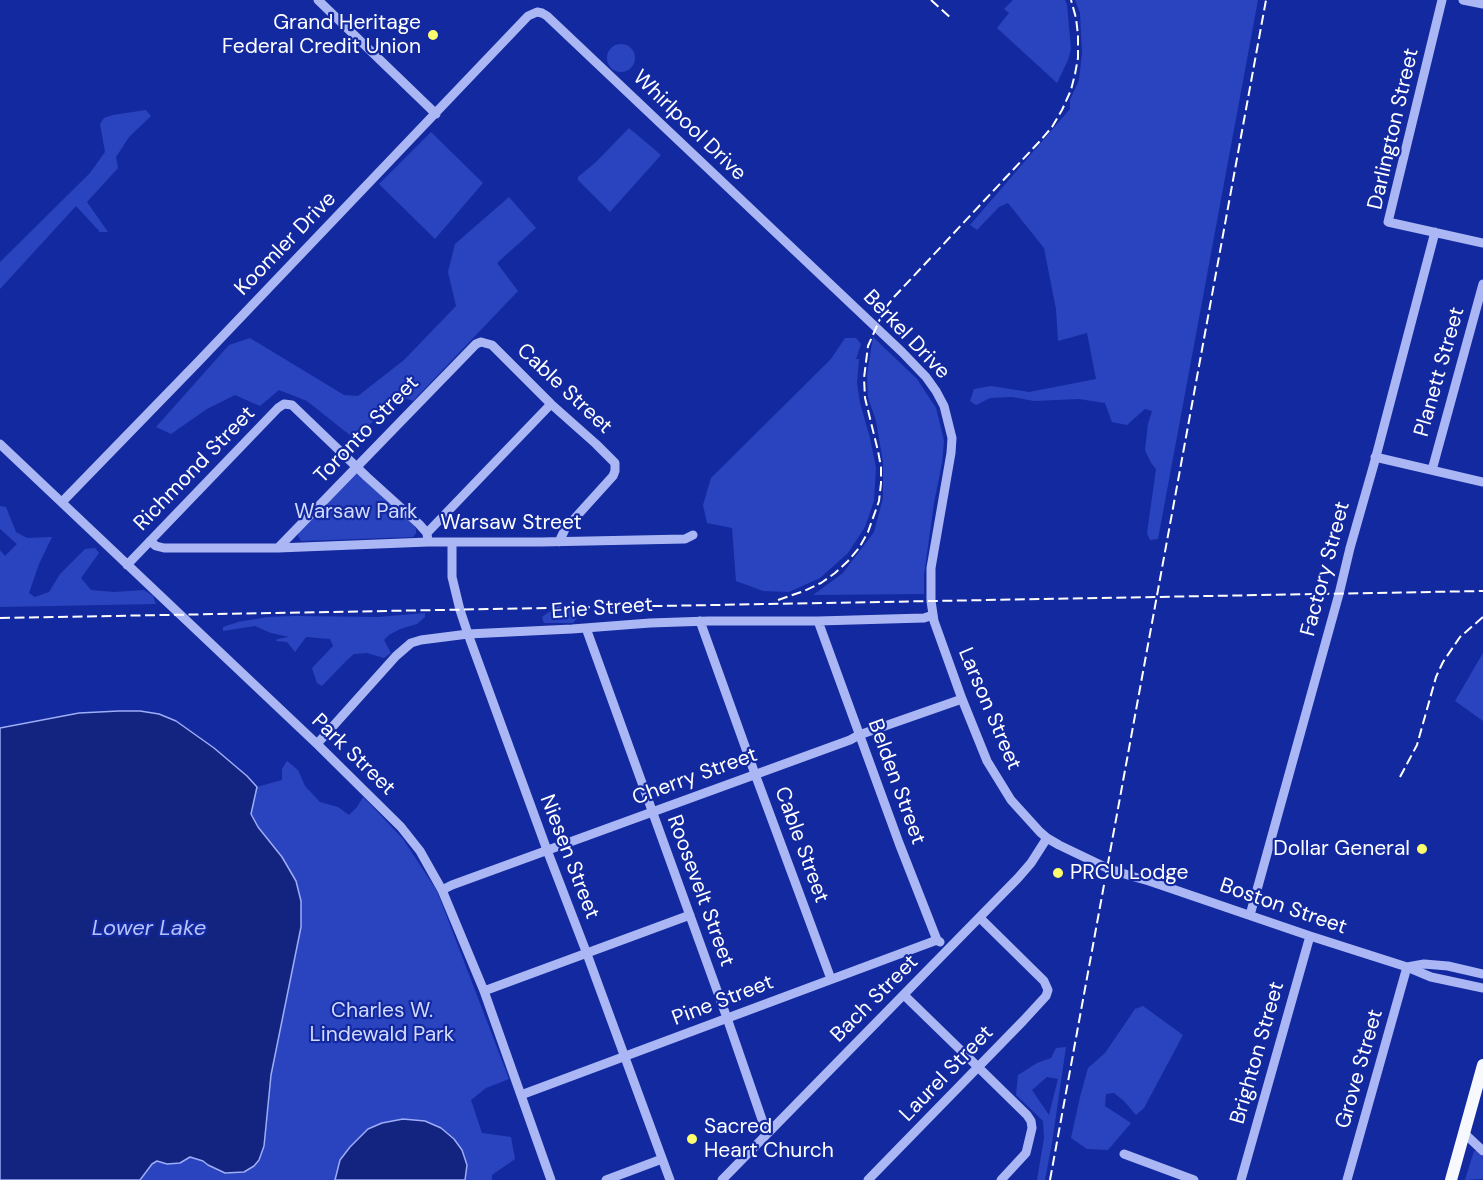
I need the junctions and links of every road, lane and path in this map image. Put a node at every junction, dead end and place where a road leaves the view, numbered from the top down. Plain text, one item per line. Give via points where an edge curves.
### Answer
1 (318, 0) edge
2 (1443, 0) edge
3 (1463, 0) edge
4 (1483, 4) edge
5 (537, 12) joint
6 (436, 114) junction
7 (1435, 232) junction
8 (1483, 243) edge
9 (815, 269) joint
10 (1483, 284) edge
11 (485, 342) joint
12 (551, 404) junction
13 (0, 444) edge
14 (1376, 457) junction
15 (356, 467) junction
16 (1432, 470) junction
17 (1483, 482) edge
18 (62, 502) junction
19 (693, 535) dead end
20 (428, 538) junction
21 (150, 541) junction
22 (559, 542) junction
23 (452, 543) junction
24 (278, 548) junction
25 (127, 565) junction
26 (933, 615) junction
27 (700, 621) junction
28 (818, 621) junction
29 (586, 628) junction
30 (468, 634) junction
31 (962, 699) junction
32 (859, 735) junction
33 (317, 744) junction
34 (755, 774) junction
35 (652, 812) junction
36 (1047, 838) junction
37 (547, 850) junction
38 (441, 890) junction
39 (690, 915) junction
40 (1250, 915) junction
41 (980, 918) junction
42 (1310, 936) junction
43 (937, 940) junction
44 (948, 951) junction
45 (587, 954) junction
46 (1407, 967) junction
47 (1483, 974) edge
48 (831, 979) junction
49 (1483, 988) edge
50 (484, 991) junction
51 (904, 995) junction
52 (727, 1018) junction
53 (625, 1057) junction
54 (1483, 1065) edge
55 (978, 1067) junction
56 (1481, 1084) edge
57 (521, 1095) junction
58 (1464, 1133) junction
59 (767, 1134) junction
60 (1483, 1151) edge
61 (1124, 1154) dead end
62 (662, 1159) junction
63 (551, 1180) edge
64 (606, 1180) edge
65 (670, 1180) edge
66 (722, 1180) edge
67 (868, 1180) edge
68 (1001, 1180) edge
69 (1194, 1180) edge
70 (1241, 1180) edge
71 (1347, 1180) edge
72 (1451, 1180) edge

1 - 6 street
2 - 7 street, Darlington Street via 1388,222
3 - 4 street
5 - 6 street, Koomler Drive via 528,16
5 - 9 street, Whirlpool Drive via 547,16
6 - 18 street, Koomler Drive
7 - 8 street
7 - 14 street, Factory Street
9 - 26 street, Berkel Drive via 912,362 944,406 952,438 931,568
10 - 16 street, Planett Street
11 - 12 street, Cable Street
11 - 15 street, Toronto Street via 476,344
12 - 20 street
12 - 22 street, Cable Street via 615,466 613,476 565,528
13 - 18 street, Park Street
14 - 16 street
14 - 40 street, Factory Street
15 - 20 street via 419,524
15 - 21 street, Richmond Street via 292,405 284,404
15 - 24 street, Toronto Street
16 - 17 street
18 - 25 street, Park Street
19 - 22 street, Warsaw Street via 685,539
20 - 23 street, Warsaw Street
20 - 24 street, Warsaw Street
21 - 24 street, Warsaw Street via 164,548
21 - 25 street, Richmond Street
22 - 23 street, Warsaw Street
23 - 30 street, Niesen Street via 452,577
25 - 33 street, Park Street
26 - 28 street, Erie Street
26 - 31 street, Larson Street
27 - 28 street, Erie Street
27 - 29 street, Erie Street
27 - 34 street, Cable Street
28 - 32 street, Belden Street
29 - 30 street, Erie Street
29 - 35 street, Roosevelt Street
30 - 33 street, Erie Street via 411,643
30 - 37 street, Niesen Street
31 - 32 street, Cherry Street
31 - 36 street, Larson Street via 993,772 1011,800
32 - 34 street, Cherry Street
32 - 43 street, Belden Street
33 - 38 street, Park Street via 401,827 420,851
34 - 35 street, Cherry Street
34 - 48 street, Cable Street
35 - 37 street, Cherry Street
35 - 39 street, Roosevelt Street
36 - 40 street, Boston Street via 1149,881
36 - 41 street, Bach Street via 1024,872
37 - 38 street, Cherry Street
37 - 45 street, Niesen Street
38 - 50 street, Park Street
39 - 45 street
39 - 52 street, Roosevelt Street
40 - 42 street, Boston Street
41 - 44 street, Bach Street
41 - 55 street, Laurel Street via 1044,981 1048,990 1043,1001
42 - 46 street, Boston Street
42 - 70 street, Brighton Street
43 - 44 street, Belden Street
43 - 48 street, Pine Street
44 - 51 street, Bach Street
45 - 50 street
45 - 53 street, Niesen Street
46 - 47 street, Boston Street via 1448,966
46 - 49 street, Boston Street via 1431,977
46 - 71 street, Grove Street
48 - 52 street, Pine Street
50 - 57 street, Park Street
51 - 55 street
51 - 59 street, Bach Street
52 - 53 street, Pine Street
52 - 59 street, Roosevelt Street
53 - 57 street, Pine Street
53 - 62 street, Niesen Street
54 - 56 main road
55 - 67 street, Laurel Street
55 - 68 street via 1031,1121 1026,1153
56 - 58 main road
57 - 63 street, Park Street
58 - 60 street
58 - 72 main road
59 - 66 street, Bach Street
61 - 69 street
62 - 64 street
62 - 65 street, Niesen Street

